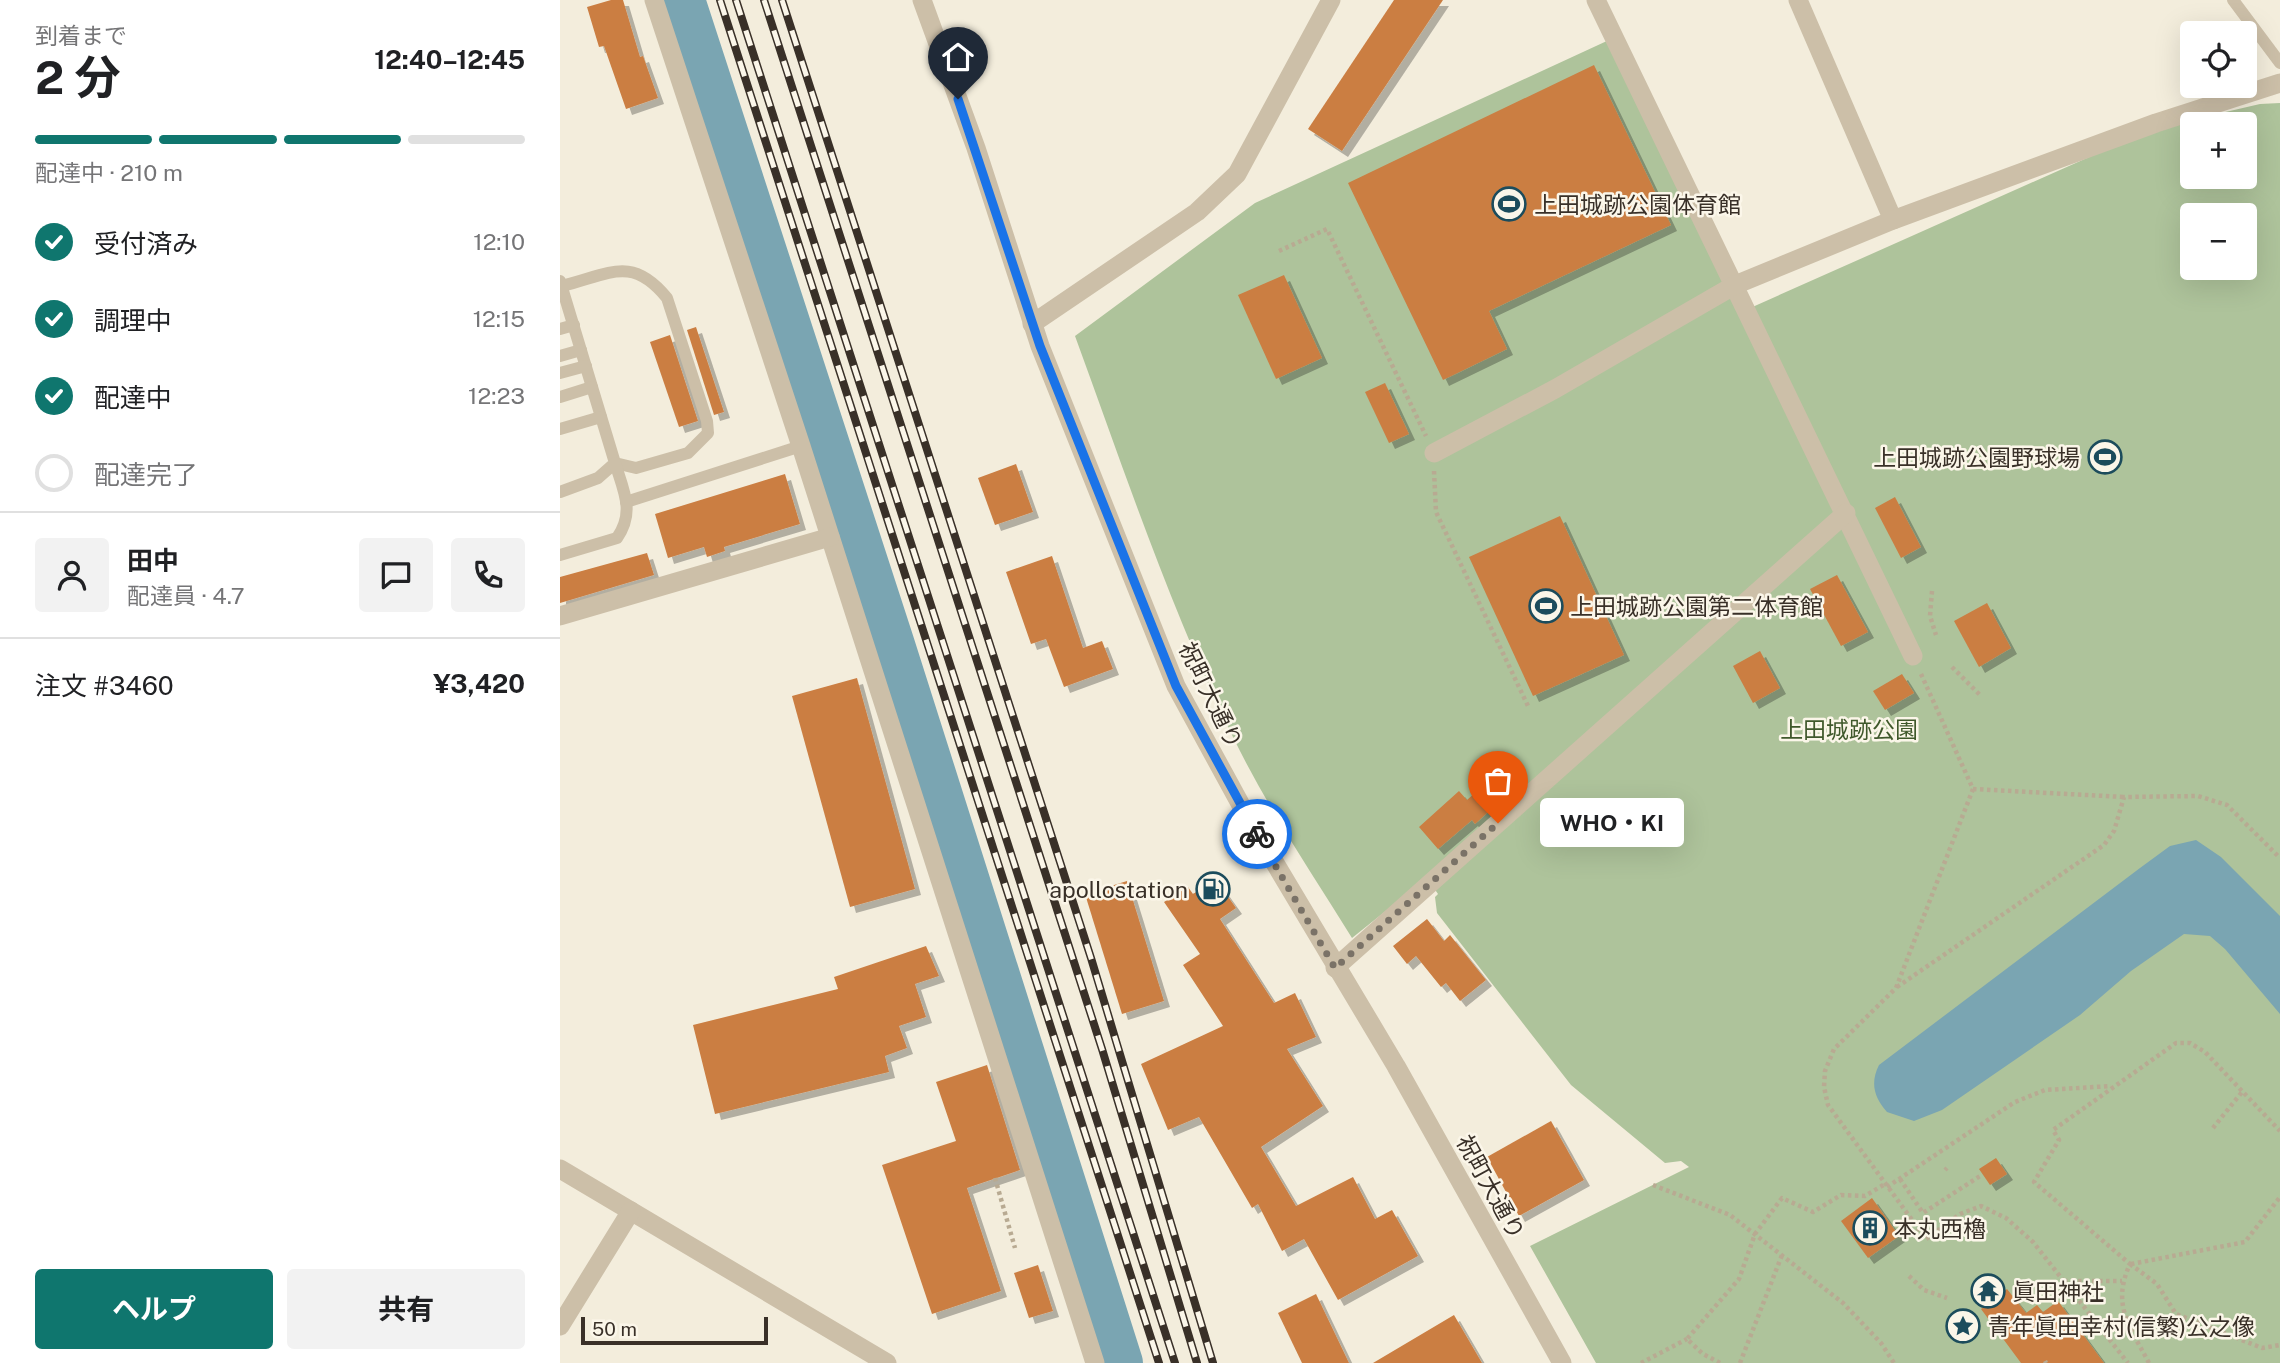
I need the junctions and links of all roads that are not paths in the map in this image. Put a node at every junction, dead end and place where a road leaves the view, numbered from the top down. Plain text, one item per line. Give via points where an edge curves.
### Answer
1 (654, 0) edge
2 (922, 0) edge
3 (1331, 0) edge
4 (1595, 0) edge
5 (1798, 0) edge
6 (2233, 0) edge
7 (2280, 62) edge
8 (2280, 83) edge
9 (1893, 220) junction
10 (561, 283) edge
11 (1735, 285) junction
12 (1032, 324) junction
13 (574, 325) junction
14 (560, 329) edge
15 (581, 350) junction
16 (560, 356) edge
17 (586, 366) junction
18 (560, 373) edge
19 (592, 387) junction
20 (560, 397) edge
21 (601, 416) junction
22 (560, 429) edge
23 (801, 446) junction
24 (1434, 453) road end
25 (615, 463) junction
26 (560, 492) edge
27 (626, 502) junction
28 (1846, 513) junction
29 (830, 537) junction
30 (560, 555) edge
31 (560, 616) edge
32 (1913, 656) dead end
33 (1335, 968) junction
34 (560, 1169) edge
35 (631, 1211) junction
36 (560, 1326) edge
37 (887, 1363) edge
38 (1095, 1363) edge
39 (1562, 1363) edge

1 - 23 street
2 - 12 street, 祝町大通り via 976,148
3 - 12 street via 1237,174 1197,212
4 - 11 street
5 - 9 street
6 - 7 lane
8 - 9 street via 2156,123
9 - 11 street
10 - 13 lane
10 - 25 lane via 622,271 640,272 655,284 667,298 707,421 708,433 688,453 636,468
11 - 24 street
11 - 28 street
12 - 33 street, 祝町大通り via 1176,686
13 - 14 lane
13 - 15 lane
15 - 16 lane
15 - 17 lane
17 - 18 lane
17 - 19 lane
19 - 20 lane
19 - 21 lane
21 - 22 lane
21 - 25 lane
23 - 27 lane
23 - 29 street
25 - 26 lane via 598,478
25 - 27 lane
27 - 30 lane via 627,524 617,538
28 - 32 street
28 - 33 street
29 - 31 street
29 - 38 street
33 - 39 street, 祝町大通り via 1396,1066
34 - 35 street
35 - 36 street
35 - 37 street

